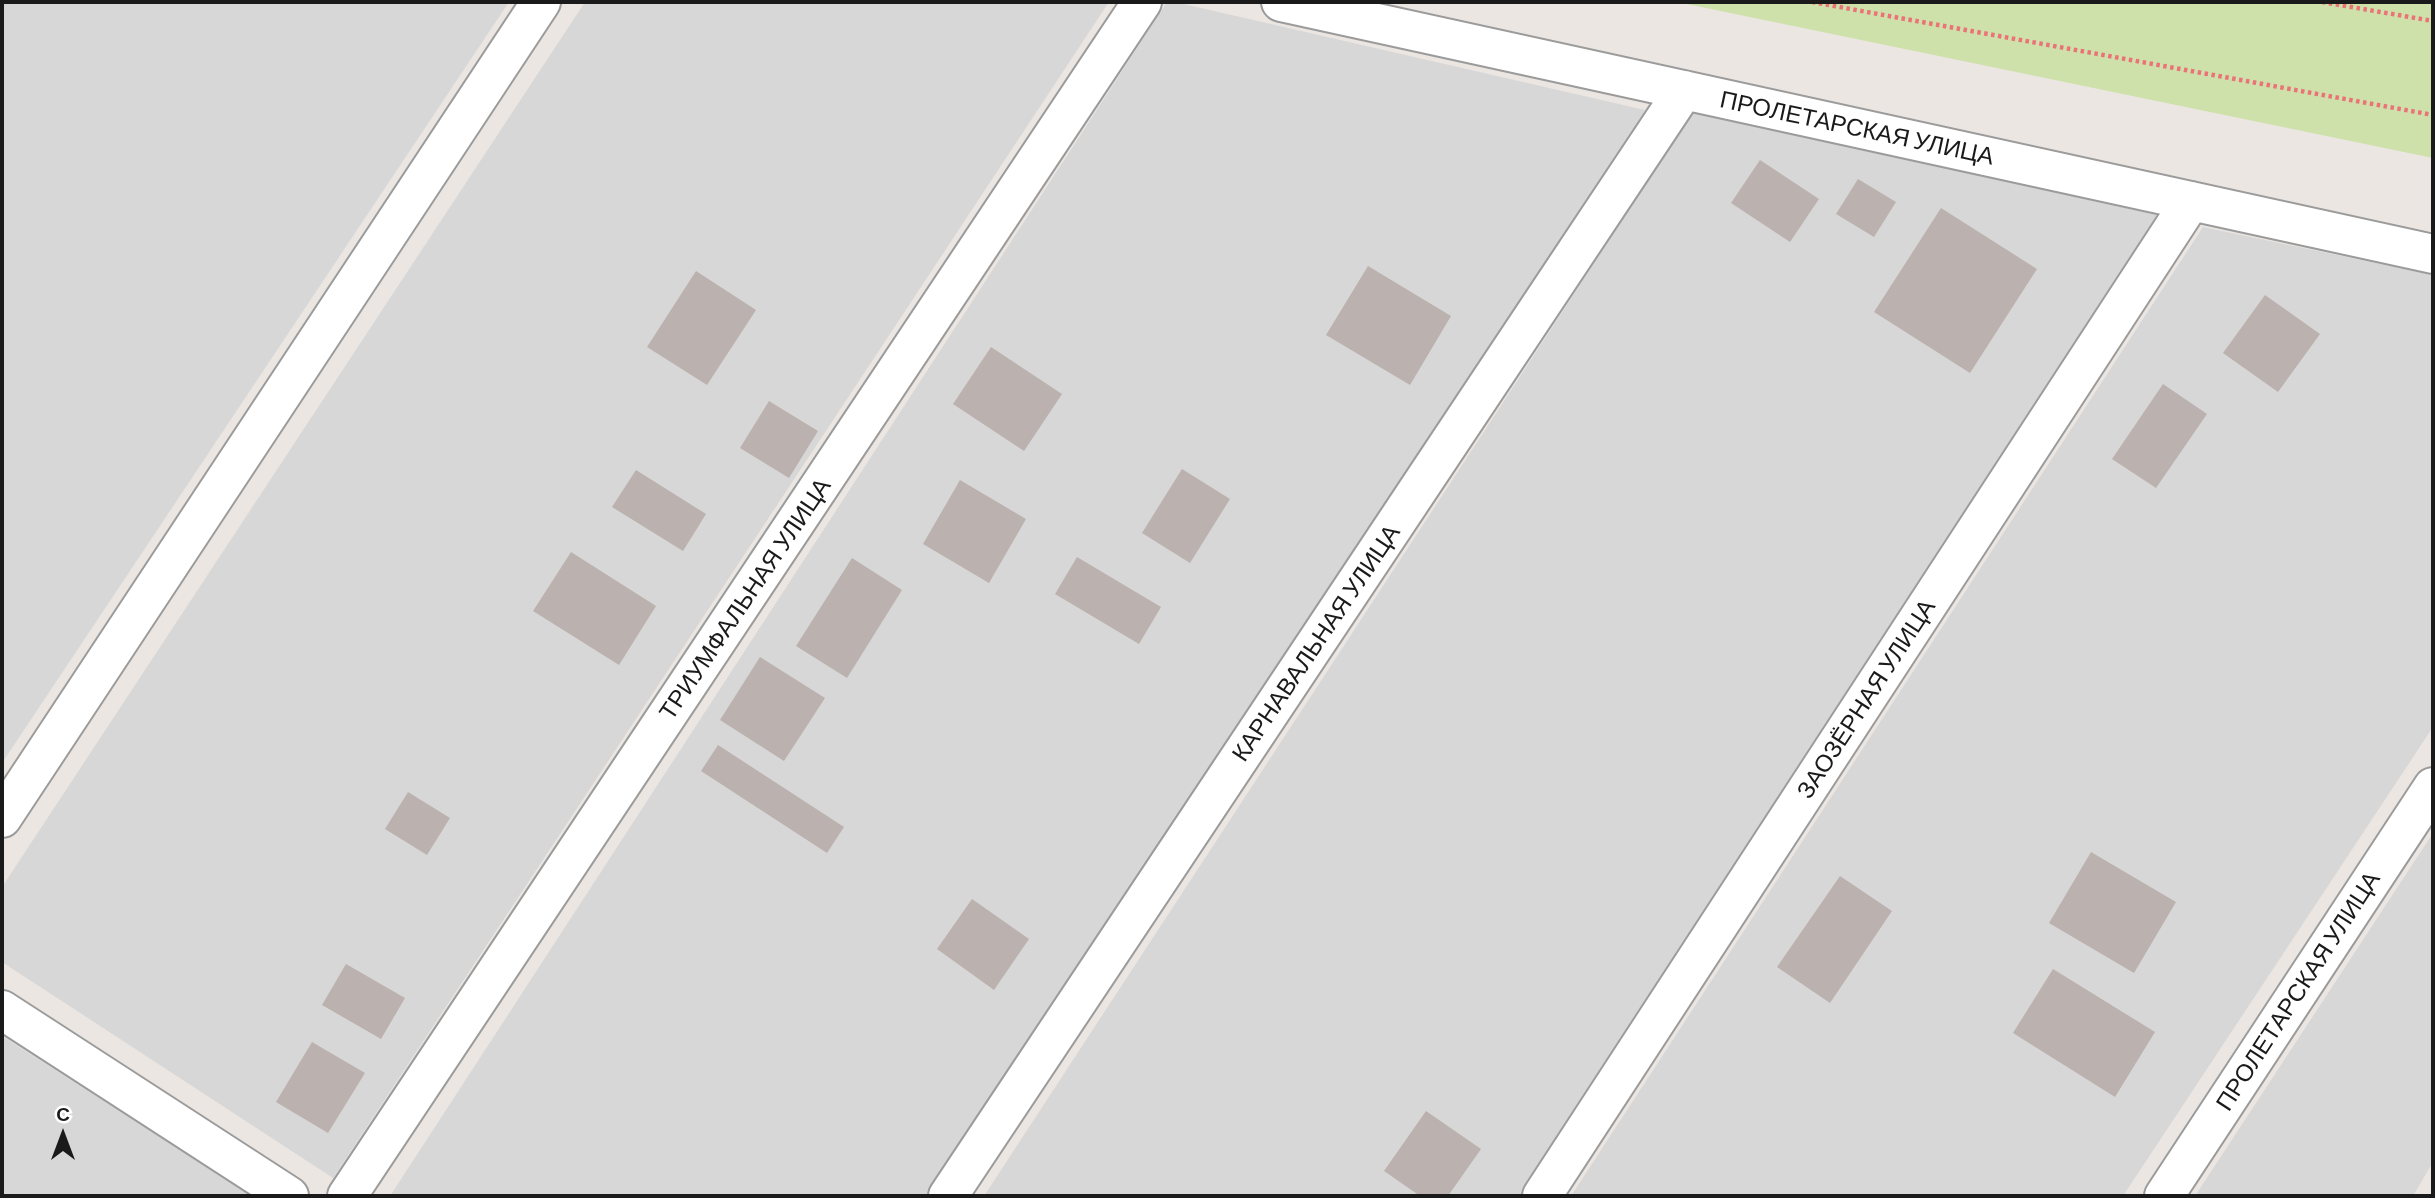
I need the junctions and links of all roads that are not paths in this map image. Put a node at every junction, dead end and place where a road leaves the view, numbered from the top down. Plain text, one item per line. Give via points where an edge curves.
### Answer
1 (541, 2) edge
2 (1142, 2) edge
3 (1281, 2) edge
4 (1684, 90) junction
5 (2191, 201) junction
6 (2433, 254) edge
7 (2433, 787) edge
8 (2, 818) edge
9 (2, 1010) edge
10 (289, 1196) edge
11 (347, 1196) edge
12 (948, 1196) edge
13 (1542, 1196) edge
14 (2164, 1196) edge

1 - 8 street
2 - 11 street, ТРИУМФАЛЬНАЯ УЛИЦА
3 - 4 street, ПРОЛЕТАРСКАЯ УЛИЦА
4 - 5 street, ПРОЛЕТАРСКАЯ УЛИЦА
4 - 12 street, КАРНАВАЛЬНАЯ УЛИЦА
5 - 6 street, ПРОЛЕТАРСКАЯ УЛИЦА
5 - 13 street, ЗАОЗЁРНАЯ УЛИЦА
7 - 14 street, ПРОЛЕТАРСКАЯ УЛИЦА
9 - 10 street

